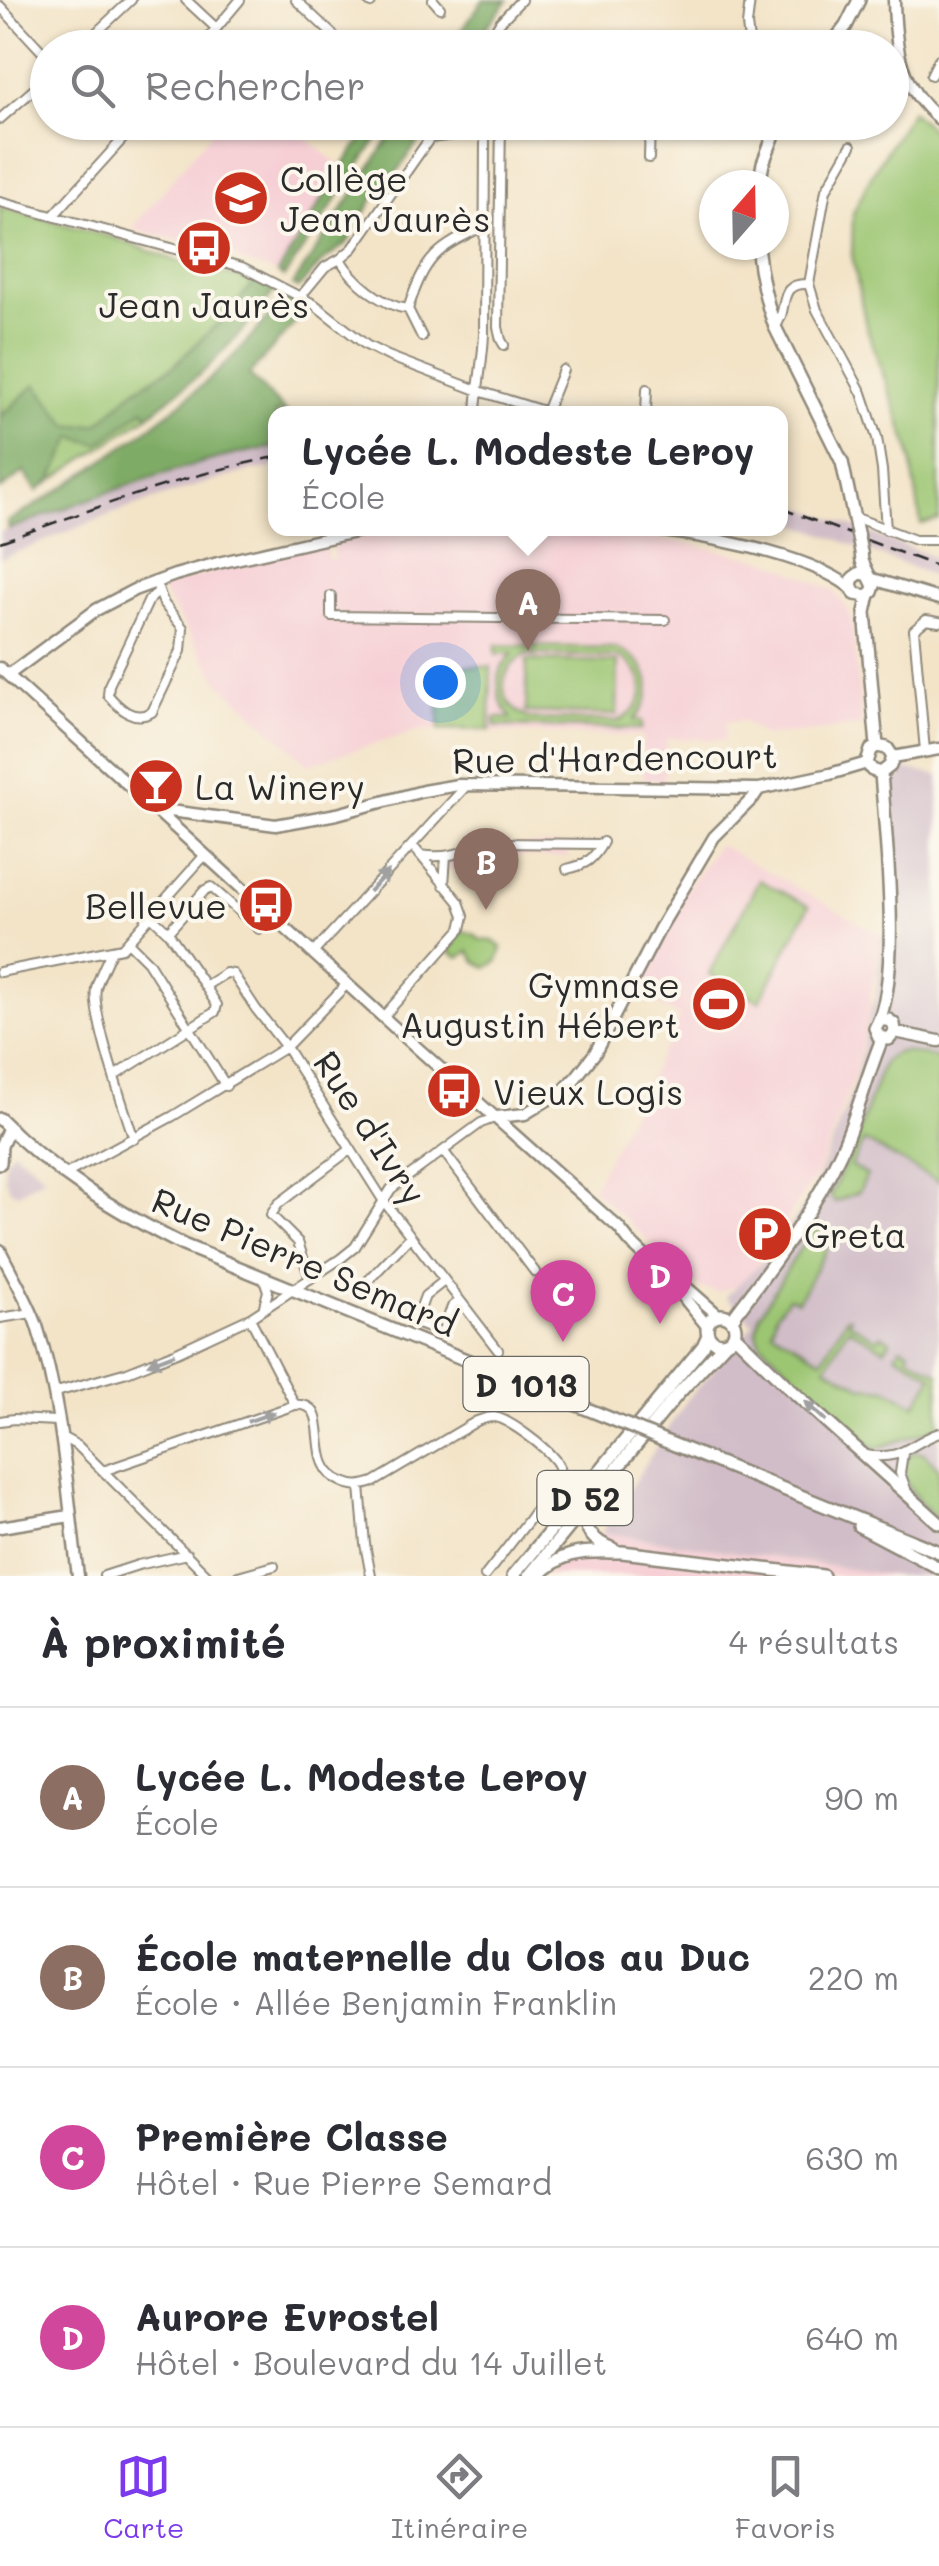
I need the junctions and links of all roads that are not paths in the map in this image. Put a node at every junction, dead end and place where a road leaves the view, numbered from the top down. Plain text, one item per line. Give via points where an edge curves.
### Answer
1 (131, 0) edge
2 (186, 0) edge
3 (240, 0) edge
4 (296, 0) edge
5 (432, 0) edge
6 (521, 0) edge
7 (750, 0) edge
8 (858, 0) edge
9 (894, 0) edge
10 (0, 6) edge
11 (440, 8) dead end
12 (216, 28) joint
13 (99, 30) edge
14 (328, 30) edge
15 (495, 30) edge
16 (747, 30) edge
17 (843, 30) edge
18 (894, 30) edge
19 (30, 38) edge
20 (939, 59) edge
21 (931, 75) dead end
22 (909, 84) edge
23 (30, 93) edge
24 (0, 119) edge
25 (939, 119) edge
26 (122, 140) edge
27 (429, 140) edge
28 (485, 140) edge
29 (501, 140) edge
30 (650, 140) edge
31 (772, 140) edge
32 (851, 146) dead end
33 (649, 158) dead end
34 (762, 170) edge
35 (0, 202) edge
36 (54, 215) junction
37 (499, 220) junction
38 (485, 226) junction
39 (340, 260) junction
40 (759, 260) edge
41 (810, 284) junction
42 (302, 296) junction
43 (408, 309) junction
44 (774, 327) junction
45 (422, 337) dead end
46 (504, 345) dead end
47 (564, 370) dead end
48 (477, 388) junction
49 (646, 389) dead end
50 (476, 406) edge
51 (528, 406) edge
52 (551, 406) edge
53 (646, 406) edge
54 (855, 522) junction
55 (886, 530) junction
56 (337, 536) edge
57 (685, 536) edge
58 (939, 540) edge
59 (860, 584) junction
60 (157, 586) junction
61 (331, 596) dead end
62 (939, 599) edge
63 (664, 620) dead end
64 (939, 622) edge
65 (4, 672) edge
66 (877, 746) junction
67 (939, 749) edge
68 (925, 751) junction
69 (893, 757) junction
70 (867, 763) junction
71 (881, 773) junction
72 (467, 785) junction
73 (758, 789) junction
74 (188, 813) junction
75 (161, 814) junction
76 (173, 826) junction
77 (412, 845) junction
78 (205, 855) junction
79 (420, 855) junction
80 (446, 856) junction
81 (567, 870) dead end
82 (444, 885) junction
83 (150, 915) junction
84 (258, 929) dead end
85 (168, 932) junction
86 (128, 942) junction
87 (110, 952) junction
88 (313, 954) junction
89 (0, 972) edge
90 (347, 984) junction
91 (205, 986) junction
92 (382, 1016) junction
93 (882, 1020) junction
94 (190, 1028) junction
95 (895, 1032) junction
96 (882, 1039) junction
97 (939, 1041) edge
98 (286, 1047) junction
99 (114, 1076) junction
100 (226, 1086) junction
101 (525, 1114) junction
102 (496, 1117) junction
103 (4, 1124) edge
104 (518, 1137) junction
105 (134, 1138) junction
106 (351, 1149) junction
107 (444, 1152) junction
108 (0, 1163) edge
109 (64, 1174) junction
110 (383, 1200) junction
111 (410, 1237) junction
112 (0, 1250) edge
113 (535, 1272) dead end
114 (667, 1277) junction
115 (264, 1279) junction
116 (310, 1279) junction
117 (444, 1281) junction
118 (361, 1288) dead end
119 (292, 1291) junction
120 (459, 1301) junction
121 (262, 1310) junction
122 (32, 1313) junction
123 (718, 1315) junction
124 (0, 1318) edge
125 (250, 1318) junction
126 (732, 1319) junction
127 (708, 1330) junction
128 (730, 1339) junction
129 (498, 1350) dead end
130 (53, 1392) junction
131 (296, 1405) junction
132 (0, 1421) edge
133 (58, 1422) junction
134 (939, 1433) edge
135 (60, 1436) junction
136 (627, 1436) junction
137 (903, 1453) junction
138 (863, 1454) junction
139 (102, 1471) junction
140 (360, 1486) junction
141 (806, 1498) junction
142 (909, 1498) junction
143 (582, 1512) junction
144 (70, 1516) junction
145 (939, 1524) edge
146 (0, 1527) edge
147 (622, 1552) junction
148 (939, 1552) edge
149 (187, 1554) junction
150 (274, 1566) dead end
151 (939, 1568) edge
152 (78, 1576) edge
153 (102, 1576) edge
154 (208, 1576) edge
155 (238, 1576) edge
156 (371, 1576) edge
157 (485, 1576) edge
158 (512, 1576) edge
159 (529, 1576) edge
160 (538, 1576) edge
161 (822, 1576) edge

1 - 13 street
2 - 12 street
3 - 12 street
4 - 14 street
5 - 11 street
6 - 15 street
7 - 16 street
8 - 17 main road
9 - 18 main road
10 - 19 street
20 - 21 street
22 - 25 main road
23 - 24 street
26 - 36 street
27 - 39 street
28 - 38 street
29 - 37 street
30 - 33 street
31 - 34 main road
32 - 41 street via 826,190
35 - 36 street
36 - 42 street via 218,259
37 - 38 street
37 - 46 street via 498,326
38 - 43 street via 437,252
38 - 48 street
39 - 42 street via 325,266
39 - 43 street via 394,307
40 - 44 main road
41 - 44 street via 785,294
41 - 55 street via 877,438
42 - 48 street via 388,356
43 - 45 street
44 - 54 main road via 842,462
47 - 52 street
48 - 50 street
48 - 51 street
49 - 53 street
54 - 55 street
54 - 59 main road, bridge
55 - 58 street
56 - 60 main road via 218,563
57 - 59 main road via 790,558
59 - 62 main road via 901,586
59 - 66 main road
60 - 60 street via 183,628 181,650 152,712 140,717 108,695
60 - 65 main road via 96,610
61 - 63 street via 331,616
64 - 68 street via 926,620 914,630
65 - 75 main road
66 - 69 main road
66 - 70 main road
67 - 68 main road
68 - 69 main road
69 - 71 main road
70 - 71 main road
70 - 73 main road, Rue d'Hardencourt
71 - 93 main road via 890,914
72 - 73 main road, Rue d'Hardencourt
72 - 74 main road, Rue d'Hardencourt via 276,825
72 - 77 street
73 - 101 main road via 714,837 684,885 595,1052 564,1089
74 - 75 main road, Rue d'Hardencourt
74 - 76 main road
75 - 76 main road
76 - 78 main road
77 - 79 street
88 -> 77 street
78 - 83 street
78 - 88 main road
79 - 80 street
79 - 82 street
80 - 81 street via 482,842 603,843 585,865
80 - 82 street
82 - 92 street via 460,902 461,929
83 - 85 street
83 - 86 street
84 - 85 street via 211,887
85 - 91 street
86 - 87 street
86 - 94 street
87 - 89 street
87 - 99 street via 96,1004
88 - 90 main road
90 - 92 main road
90 - 98 street
91 - 94 street via 214,1012
91 - 98 street, Rue d'Ivry via 234,974
92 - 102 main road
93 - 95 main road via 892,1022
93 - 96 main road via 876,1025
94 - 99 street
94 - 100 street
95 - 96 main road
95 - 97 main road
96 - 126 main road via 818,1196
98 - 100 street
98 - 106 street, Rue d'Ivry
99 - 105 street
100 - 105 street
101 - 102 main road
101 - 104 main road
102 - 104 main road
102 - 107 street
103 - 108 main road
103 - 109 main road, Rue Pierre Semard / D 1013
104 - 114 main road
105 - 109 street
106 - 110 street, Rue d'Ivry
106 - 116 street via 271,1215 298,1242
107 - 110 street
107 - 113 street
109 - 115 main road, Rue Pierre Semard / D 1013 via 144,1225
110 - 111 street, Rue d'Ivry
110 - 116 street via 355,1247
111 - 117 street, Rue d'Ivry
111 - 118 street, Rue d'Ivry
112 - 122 main road
114 - 123 main road
114 - 127 main road
115 - 119 main road, Rue Pierre Semard / D 1013
115 - 121 street
116 - 119 street
117 - 120 street, Rue d'Ivry
117 - 120 street via 426,1296 415,1323 442,1333
119 - 121 street
119 - 141 main road, Rue Pierre Semard / D 1013, bridge
120 - 129 street, Rue d'Ivry
121 - 125 street
122 - 124 street
122 - 130 main road
123 - 126 main road
123 - 127 main road
125 -> 130 street via 127,1372
125 - 131 street
126 - 128 main road
127 - 128 main road via 717,1343
127 - 136 main road via 703,1346
138 -> 128 main road
128 - 143 main road
130 - 133 main road
139 -> 131 street
131 - 140 street via 314,1410 326,1471
132 - 133 street
133 - 135 main road
134 - 137 street
135 - 139 street
135 - 144 main road
136 - 143 main road, D 52
136 - 158 main road
137 - 138 street
137 - 142 street via 900,1476
138 - 142 main road
139 - 149 street
140 - 156 street
140 - 157 street via 483,1418 510,1423 551,1455 560,1476
141 - 148 main road, D 1013
141 - 151 main road, D 1013
142 - 145 main road
143 - 147 main road, D 52 via 595,1540
143 - 159 main road
144 - 146 main road
144 - 152 main road
147 - 160 main road via 572,1553
147 - 161 main road
149 - 153 street
149 - 154 street
150 - 155 street

